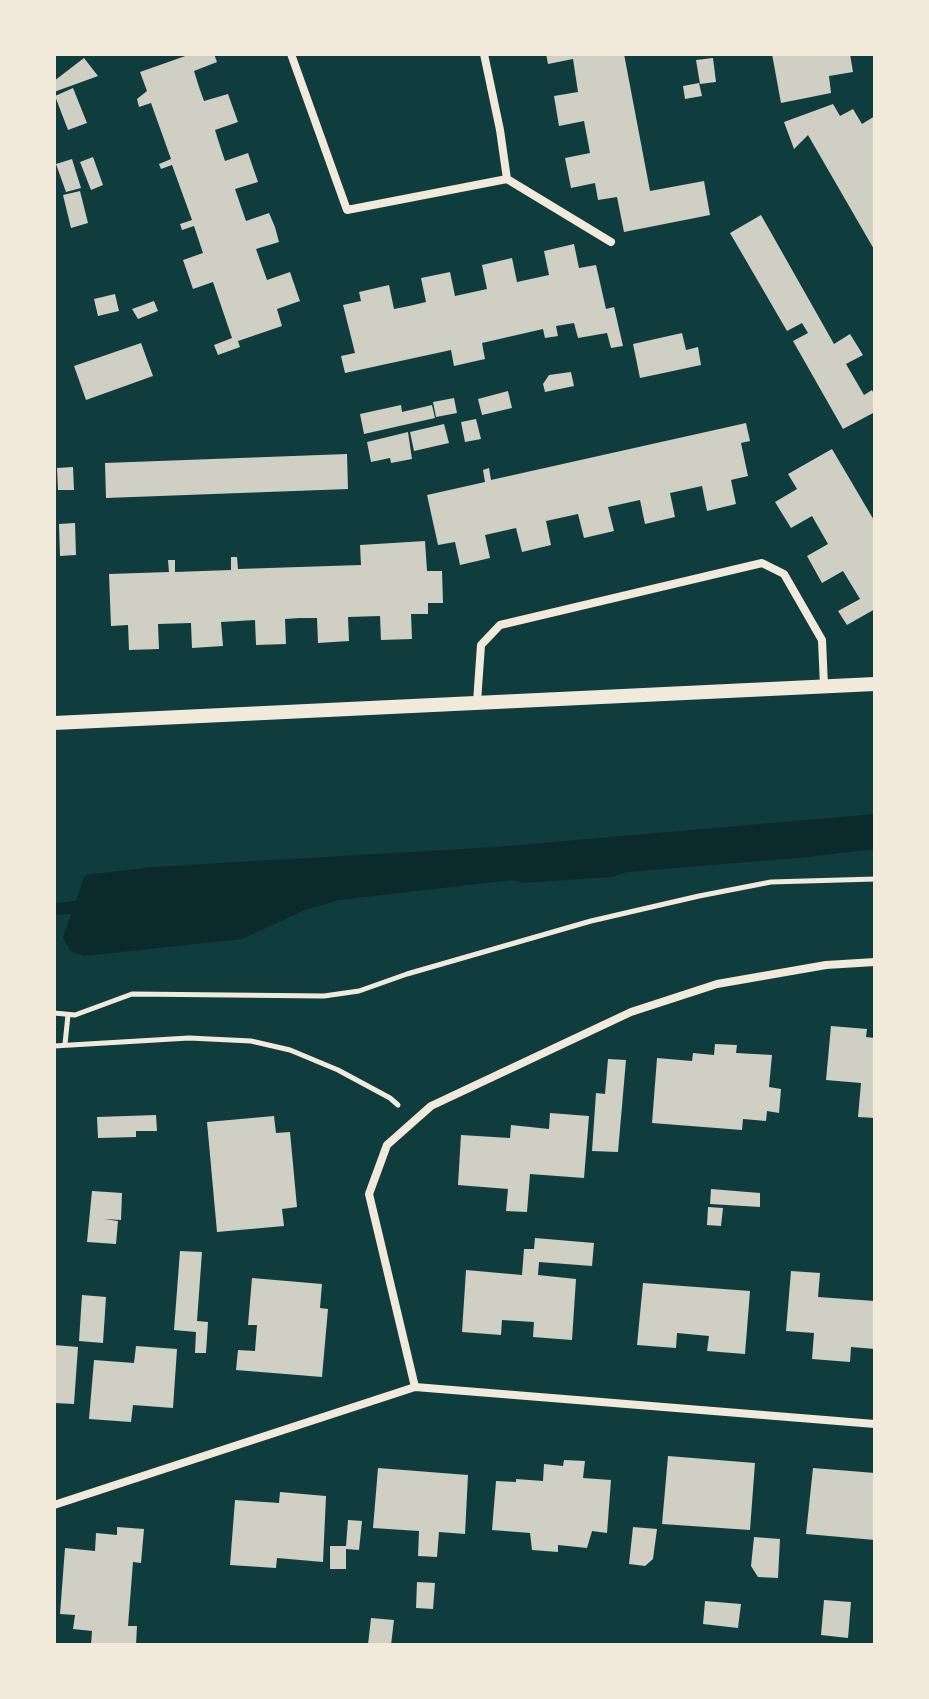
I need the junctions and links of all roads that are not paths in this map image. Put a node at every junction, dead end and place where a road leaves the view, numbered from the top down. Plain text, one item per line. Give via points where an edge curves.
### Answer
1 (291, 54) edge
2 (484, 54) edge
3 (507, 179) junction
4 (611, 242) dead end
5 (875, 684) edge
6 (824, 686) junction
7 (477, 702) junction
8 (54, 723) edge
9 (875, 962) edge
10 (415, 1387) junction
11 (875, 1424) edge
12 (54, 1505) edge

1 - 3 street via 347,210
2 - 3 street
3 - 4 street
5 - 6 street
6 - 7 street
6 - 7 street via 822,640 784,574 762,563 500,625 481,645
7 - 8 street
9 - 10 street via 717,984 631,1012 431,1106 387,1145 369,1194
10 - 11 street
10 - 12 street

